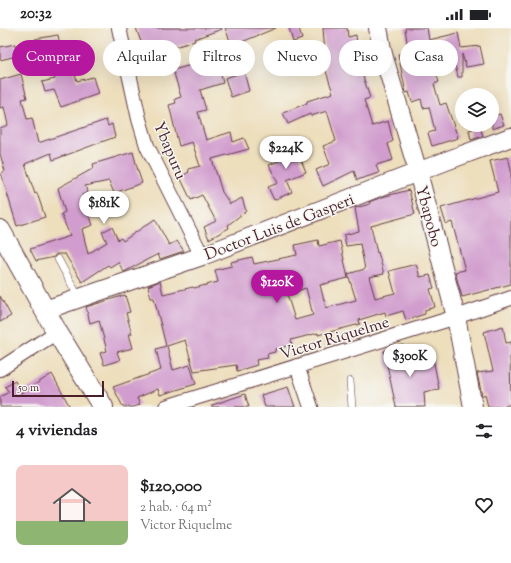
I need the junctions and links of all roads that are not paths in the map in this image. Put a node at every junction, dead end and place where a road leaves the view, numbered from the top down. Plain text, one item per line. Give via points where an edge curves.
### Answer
1 (119, 28) edge
2 (378, 28) edge
3 (511, 137) edge
4 (418, 172) junction
5 (0, 230) edge
6 (202, 256) junction
7 (58, 259) dead end
8 (511, 298) edge
9 (79, 299) junction
10 (45, 310) junction
11 (456, 317) junction
12 (58, 332) junction
13 (297, 366) junction
14 (0, 369) edge
15 (350, 381) dead end
16 (103, 407) edge
17 (166, 407) edge
18 (311, 407) edge
19 (352, 407) edge
20 (473, 407) edge

1 - 6 street, Ybapuru via 147,146
2 - 4 street, Ybapobo via 383,54
3 - 4 street, Doctor Luis de Gasperi
4 - 6 street, Doctor Luis de Gasperi
4 - 11 street, Ybapobo
5 - 10 main road
6 - 9 street, Doctor Luis de Gasperi
7 - 9 lane
8 - 11 street, Victor Riquelme
9 - 10 street, Doctor Luis de Gasperi
10 - 12 main road
11 - 13 street, Victor Riquelme
11 - 20 street, Ybapobo
12 - 14 street
12 - 16 main road
13 - 17 street, Victor Riquelme
13 - 18 street
15 - 19 lane

